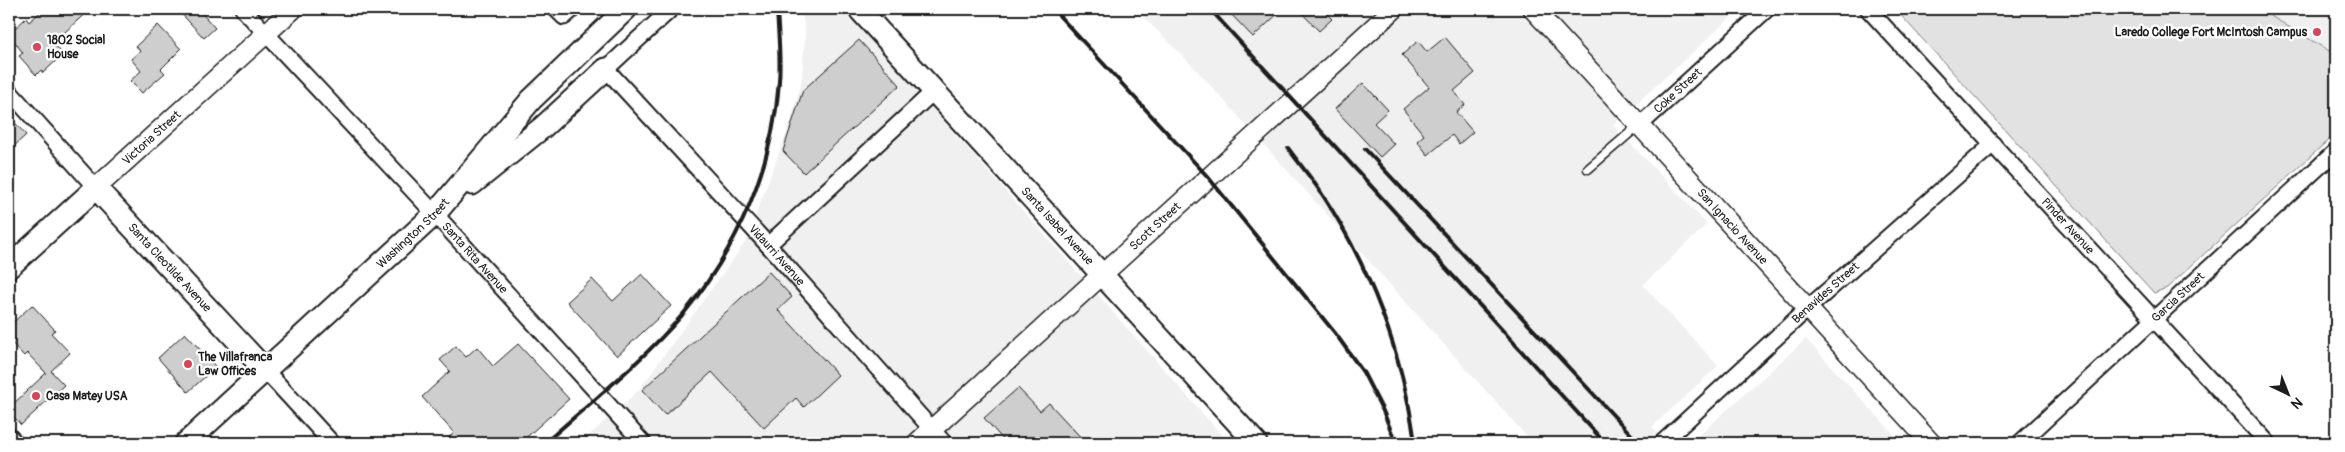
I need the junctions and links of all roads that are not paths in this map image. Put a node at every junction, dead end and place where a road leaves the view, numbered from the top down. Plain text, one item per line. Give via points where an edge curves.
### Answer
1 (243, 9) edge
2 (293, 9) edge
3 (626, 9) edge
4 (671, 9) edge
5 (859, 9) edge
6 (1394, 9) edge
7 (1533, 9) edge
8 (1767, 9) edge
9 (1868, 9) edge
10 (267, 32) junction
11 (606, 69) junction
12 (9, 91) edge
13 (934, 91) junction
14 (1640, 124) junction
15 (1993, 144) junction
16 (2336, 151) edge
17 (1588, 169) dead end
18 (96, 188) junction
19 (435, 214) junction
20 (768, 245) junction
21 (9, 267) edge
22 (1103, 274) junction
23 (1807, 309) junction
24 (2154, 320) junction
25 (266, 370) junction
26 (9, 436) edge
27 (938, 436) edge
28 (16, 443) edge
29 (186, 443) edge
30 (332, 443) edge
31 (643, 443) edge
32 (917, 443) edge
33 (1256, 443) edge
34 (1662, 443) edge
35 (1931, 443) edge
36 (2020, 443) edge
37 (2268, 443) edge

1 - 10 street, Santa Rita Avenue
2 - 10 street, Victoria Street
3 - 19 main road, Washington Street via 531,100
4 - 11 street
5 - 13 main road, Santa Isabel Avenue
6 - 22 street, Scott Street
7 - 14 street, San Ignacio Avenue
8 - 14 street, Coke Street
9 - 15 street, Pinder Avenue
10 - 18 street, Victoria Street
10 - 19 street, Santa Rita Avenue
11 - 19 main road via 543,127
11 - 20 street, Vidaurri Avenue
12 - 18 street, Santa Cleotilde Avenue
13 - 20 street
13 - 22 main road, Santa Isabel Avenue
14 - 17 lane, Coke Street
14 - 23 street, San Ignacio Avenue
15 - 23 street, Benavides Street
15 - 24 street, Pinder Avenue
16 - 24 street, Garcia Street
18 - 21 main road, Victoria Street
18 - 25 main road, Santa Cleotilde Avenue
19 - 25 main road, Washington Street
19 - 31 street, Santa Rita Avenue
20 - 27 street, Vidaurri Avenue
22 - 27 street, Scott Street
22 - 33 main road, Santa Isabel Avenue
23 - 34 street, Benavides Street
23 - 35 street, San Ignacio Avenue
24 - 36 street, Garcia Street
24 - 37 street, Pinder Avenue
25 - 29 main road, Washington Street
25 - 30 street, Santa Cleotilde Avenue
26 - 28 street
27 - 32 street, Scott Street

